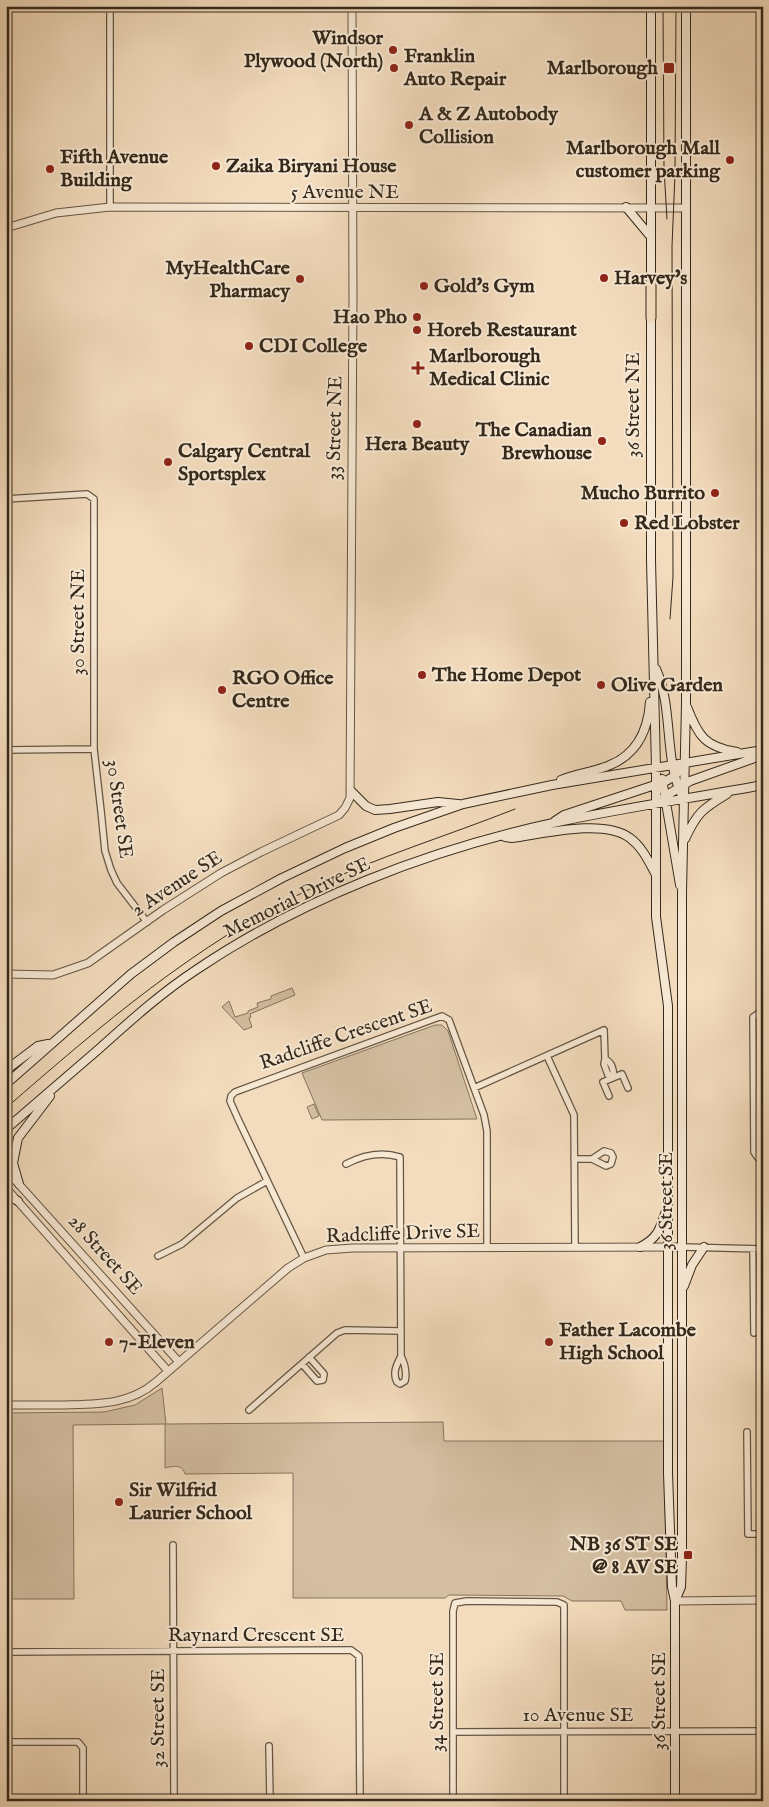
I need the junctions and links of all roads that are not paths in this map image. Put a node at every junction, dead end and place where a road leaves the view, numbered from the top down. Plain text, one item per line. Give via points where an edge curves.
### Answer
1 (110, 6) edge
2 (352, 6) edge
3 (652, 6) edge
4 (686, 6) edge
5 (110, 207) junction
6 (626, 207) junction
7 (651, 207) junction
8 (353, 208) junction
9 (686, 208) junction
10 (6, 228) edge
11 (651, 237) junction
12 (651, 277) joint
13 (651, 318) joint
14 (6, 499) edge
15 (654, 665) junction
16 (654, 683) junction
17 (686, 703) junction
18 (94, 749) junction
19 (6, 750) edge
20 (763, 750) edge
21 (744, 753) junction
22 (763, 755) edge
23 (685, 762) junction
24 (673, 765) junction
25 (656, 768) junction
26 (675, 776) junction
27 (660, 783) junction
28 (552, 785) junction
29 (681, 785) junction
30 (763, 785) edge
31 (351, 791) junction
32 (733, 791) junction
33 (667, 798) junction
34 (684, 800) junction
35 (463, 804) junction
36 (656, 804) junction
37 (553, 823) junction
38 (498, 836) junction
39 (684, 841) junction
40 (656, 874) junction
41 (682, 892) junction
42 (147, 922) junction
43 (6, 974) edge
44 (763, 1013) edge
45 (50, 1044) junction
46 (547, 1056) junction
47 (6, 1070) edge
48 (613, 1076) junction
49 (63, 1080) junction
50 (6, 1084) edge
51 (474, 1088) junction
52 (628, 1088) dead end
53 (609, 1096) dead end
54 (6, 1130) edge
55 (763, 1158) edge
56 (574, 1159) junction
57 (592, 1159) dead end
58 (346, 1164) dead end
59 (6, 1170) edge
60 (267, 1181) junction
61 (19, 1184) junction
62 (6, 1188) edge
63 (6, 1195) edge
64 (18, 1201) junction
65 (668, 1202) junction
66 (402, 1247) junction
67 (486, 1247) junction
68 (576, 1247) junction
69 (704, 1247) junction
70 (640, 1248) junction
71 (669, 1248) junction
72 (682, 1248) junction
73 (753, 1249) junction
74 (763, 1249) edge
75 (158, 1256) dead end
76 (304, 1258) junction
77 (682, 1290) junction
78 (401, 1331) junction
79 (754, 1333) dead end
80 (401, 1356) dead end
81 (309, 1357) junction
82 (179, 1362) junction
83 (302, 1364) junction
84 (168, 1371) junction
85 (6, 1405) edge
86 (249, 1410) dead end
87 (747, 1432) dead end
88 (763, 1534) edge
89 (173, 1546) dead end
90 (763, 1600) edge
91 (675, 1601) junction
92 (174, 1651) junction
93 (6, 1652) edge
94 (565, 1731) junction
95 (675, 1731) junction
96 (763, 1731) edge
97 (453, 1732) junction
98 (6, 1742) edge
99 (269, 1746) dead end
100 (83, 1801) edge
101 (174, 1801) edge
102 (270, 1801) edge
103 (360, 1801) edge
104 (453, 1801) edge
105 (564, 1801) edge
106 (675, 1801) edge

1 - 5 street
2 - 8 street, 33 Street NE
3 - 7 main road, 36 Street NE
4 - 9 main road
5 - 8 street, 5 Avenue NE
5 - 10 street, 5 Avenue NE via 56,213
6 - 7 street, 5 Avenue NE
6 - 8 street, 5 Avenue NE
6 - 11 main road
7 - 9 street, 5 Avenue NE
7 - 11 main road, 36 Street NE
8 - 31 street, 33 Street NE
9 - 17 main road
11 - 12 main road, 36 Street NE
12 - 13 main road, 36 Street NE
13 - 15 main road, 36 Street NE
14 - 18 street, 30 Street NE via 87,494 94,499
15 - 16 main road, 36 Street NE
15 - 24 main road via 662,682
16 - 25 main road, 36 Street NE
16 - 28 main road via 645,731 634,749 610,766 571,776
17 - 21 main road via 697,732 706,741 715,747
17 - 23 main road
18 - 19 street
18 - 42 street, 30 Street SE via 111,870
20 - 21 main road, Memorial Drive SE
21 - 23 main road, Memorial Drive SE
22 - 29 main road
23 - 24 main road, Memorial Drive SE
23 - 26 main road
23 - 29 main road
24 - 25 main road, Memorial Drive SE
24 - 26 main road
25 - 27 main road
25 - 28 main road, Memorial Drive SE
26 - 27 main road
26 - 29 main road
27 - 33 main road
27 - 36 main road
27 - 37 main road via 564,815
28 - 35 main road, Memorial Drive SE
29 - 33 main road
29 - 34 main road
30 - 32 main road, Memorial Drive SE
31 - 35 main road via 374,810 438,802
31 - 42 street, 2 Avenue SE via 348,804 339,815 222,873
32 - 34 main road, Memorial Drive SE
32 - 39 main road via 697,814
33 - 34 main road, Memorial Drive SE
33 - 36 main road, Memorial Drive SE
33 - 41 main road
34 - 39 main road, 36 Street SE
35 - 45 main road, Memorial Drive SE via 345,848 221,912 132,974
36 - 37 main road, Memorial Drive SE
36 - 40 main road, 36 Street SE
37 - 38 main road, Memorial Drive SE
38 - 40 main road via 512,838 576,829 619,832 630,838 645,854
38 - 49 main road, Memorial Drive SE via 383,874 262,930 195,970 150,1004
39 - 41 main road, 36 Street SE
40 - 65 main road, 36 Street SE via 658,940 668,1006
41 - 72 main road, 36 Street SE
42 - 43 street, 2 Avenue SE via 101,956 74,969 41,976
44 - 55 street via 753,1017 753,1026 754,1152 758,1158
45 - 47 main road via 38,1046
45 - 50 main road, Memorial Drive SE
46 - 48 street via 604,1030 606,1058
46 - 51 street
46 - 56 street via 574,1115
48 - 52 street via 622,1074
48 - 53 street via 603,1082
49 - 54 main road, Memorial Drive SE
49 - 61 main road via 18,1138 13,1163
51 - 60 street, Radcliffe Crescent SE via 449,1020 442,1016 235,1092 230,1101
51 - 67 street, Radcliffe Crescent SE via 487,1131
56 - 57 street
56 - 68 street
58 - 66 street via 368,1155 400,1157
59 - 61 street, 28 Street SE
60 - 75 street via 237,1198 182,1244
60 - 76 street, Radcliffe Crescent SE
61 - 82 street, 28 Street SE
62 - 64 street, 28 Street SE
63 - 64 main road
64 - 84 street, 28 Street SE
65 - 70 main road via 657,1235
65 - 71 main road, 36 Street SE
66 - 67 street, Radcliffe Drive SE
66 - 76 street, Radcliffe Drive SE via 326,1250
66 - 78 street
67 - 68 street, Radcliffe Drive SE
68 - 70 street, Radcliffe Drive SE
69 - 72 street, Radcliffe Drive SE
69 - 73 street, Radcliffe Drive SE
69 - 77 main road
70 - 71 street, Radcliffe Drive SE
71 - 72 street, Radcliffe Drive SE
71 - 91 main road, 36 Street SE via 668,1473
72 - 77 main road, 36 Street SE
73 - 74 street, Radcliffe Drive SE
73 - 79 street
76 - 82 street, Radcliffe Drive SE via 288,1268
77 - 91 main road, 36 Street SE via 681,1587
78 - 80 street
78 - 81 street via 345,1330
81 - 83 street
81 - 83 street via 324,1374 323,1380 317,1381
82 - 84 street, Radcliffe Drive SE
83 - 86 street
84 - 85 street, Radcliffe Drive SE via 144,1391 111,1403
87 - 88 street via 748,1534
89 - 92 street, 32 Street SE
90 - 91 street
91 - 95 main road, 36 Street SE
92 - 93 street, Raynard Crescent SE
92 - 101 street, 32 Street SE
92 - 103 street, Raynard Crescent SE via 351,1650 360,1656
94 - 95 street, 10 Avenue SE
94 - 97 street, 10 Avenue SE
94 - 97 street, 34 Street SE via 564,1606 557,1602 467,1601 455,1603 453,1611
94 - 105 street
95 - 96 street, 10 Avenue SE
95 - 106 main road, 36 Street SE
97 - 104 street, 34 Street SE
98 - 100 street via 78,1742 83,1748
99 - 102 street

